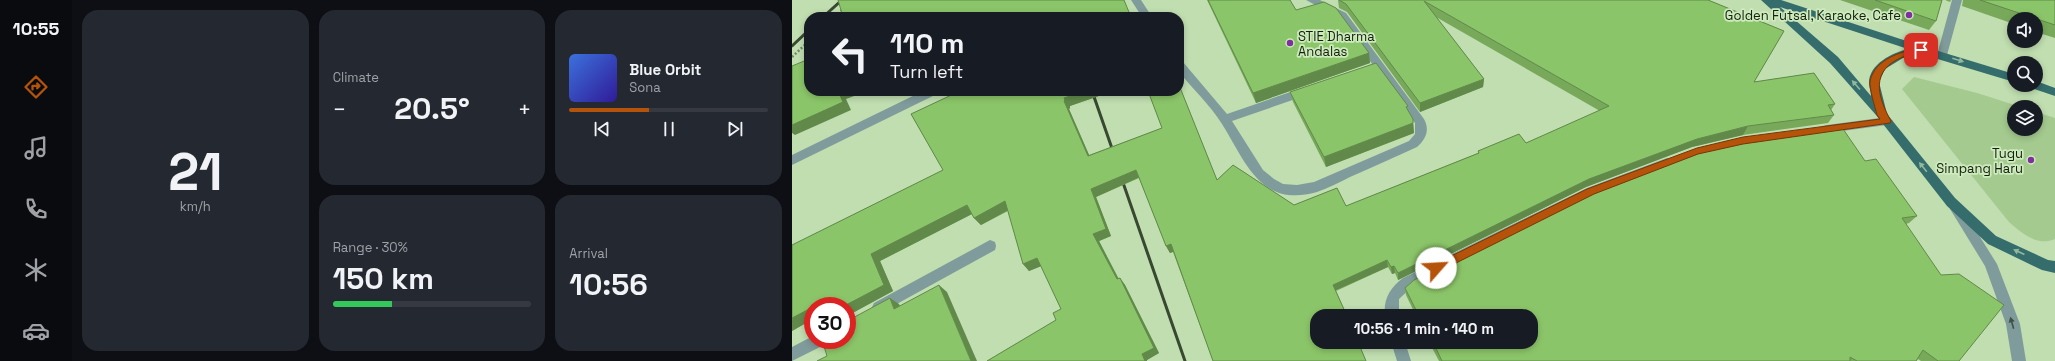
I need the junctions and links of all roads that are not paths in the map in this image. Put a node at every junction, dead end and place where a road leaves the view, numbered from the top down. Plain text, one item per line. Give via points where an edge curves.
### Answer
1 (1136, 0) edge
2 (1311, 0) edge
3 (1766, 0) edge
4 (1769, 0) edge
5 (1957, 0) edge
6 (1144, 12) edge
7 (1921, 50) junction
8 (1942, 55) junction
9 (1379, 66) junction
10 (1184, 70) edge
11 (1367, 70) edge
12 (2007, 76) edge
13 (1316, 87) edge
14 (2043, 88) edge
15 (2055, 92) edge
16 (923, 96) edge
17 (1225, 118) junction
18 (1884, 118) junction
19 (1818, 130) edge
20 (1677, 159) edge
21 (792, 160) edge
22 (1951, 202) junction
23 (990, 246) dead end
24 (2055, 267) edge
25 (1390, 309) edge
26 (868, 313) edge
27 (804, 348) edge
28 (1400, 349) edge
29 (792, 355) edge
30 (1404, 361) edge
31 (2019, 361) edge

1 - 6 street
2 - 9 street via 1342,15
18 -> 3 main road via 1834,60
4 - 7 main road
5 - 8 street
7 - 8 main road
7 - 18 main road via 1900,55 1881,67 1874,82
8 -> 12 main road
9 - 11 street
9 - 17 street via 1420,122 1423,130 1420,138 1413,144 1316,188 1291,191 1272,186 1259,175
10 - 17 street
13 - 17 street
14 - 15 main road
16 - 21 street
18 - 19 street
22 -> 18 main road
20 - 25 street via 1591,192 1408,282 1392,297
24 -> 22 main road via 2047,266 1992,240
31 -> 22 street via 2013,324 1991,264
23 - 26 street
27 - 29 street
28 - 30 street

